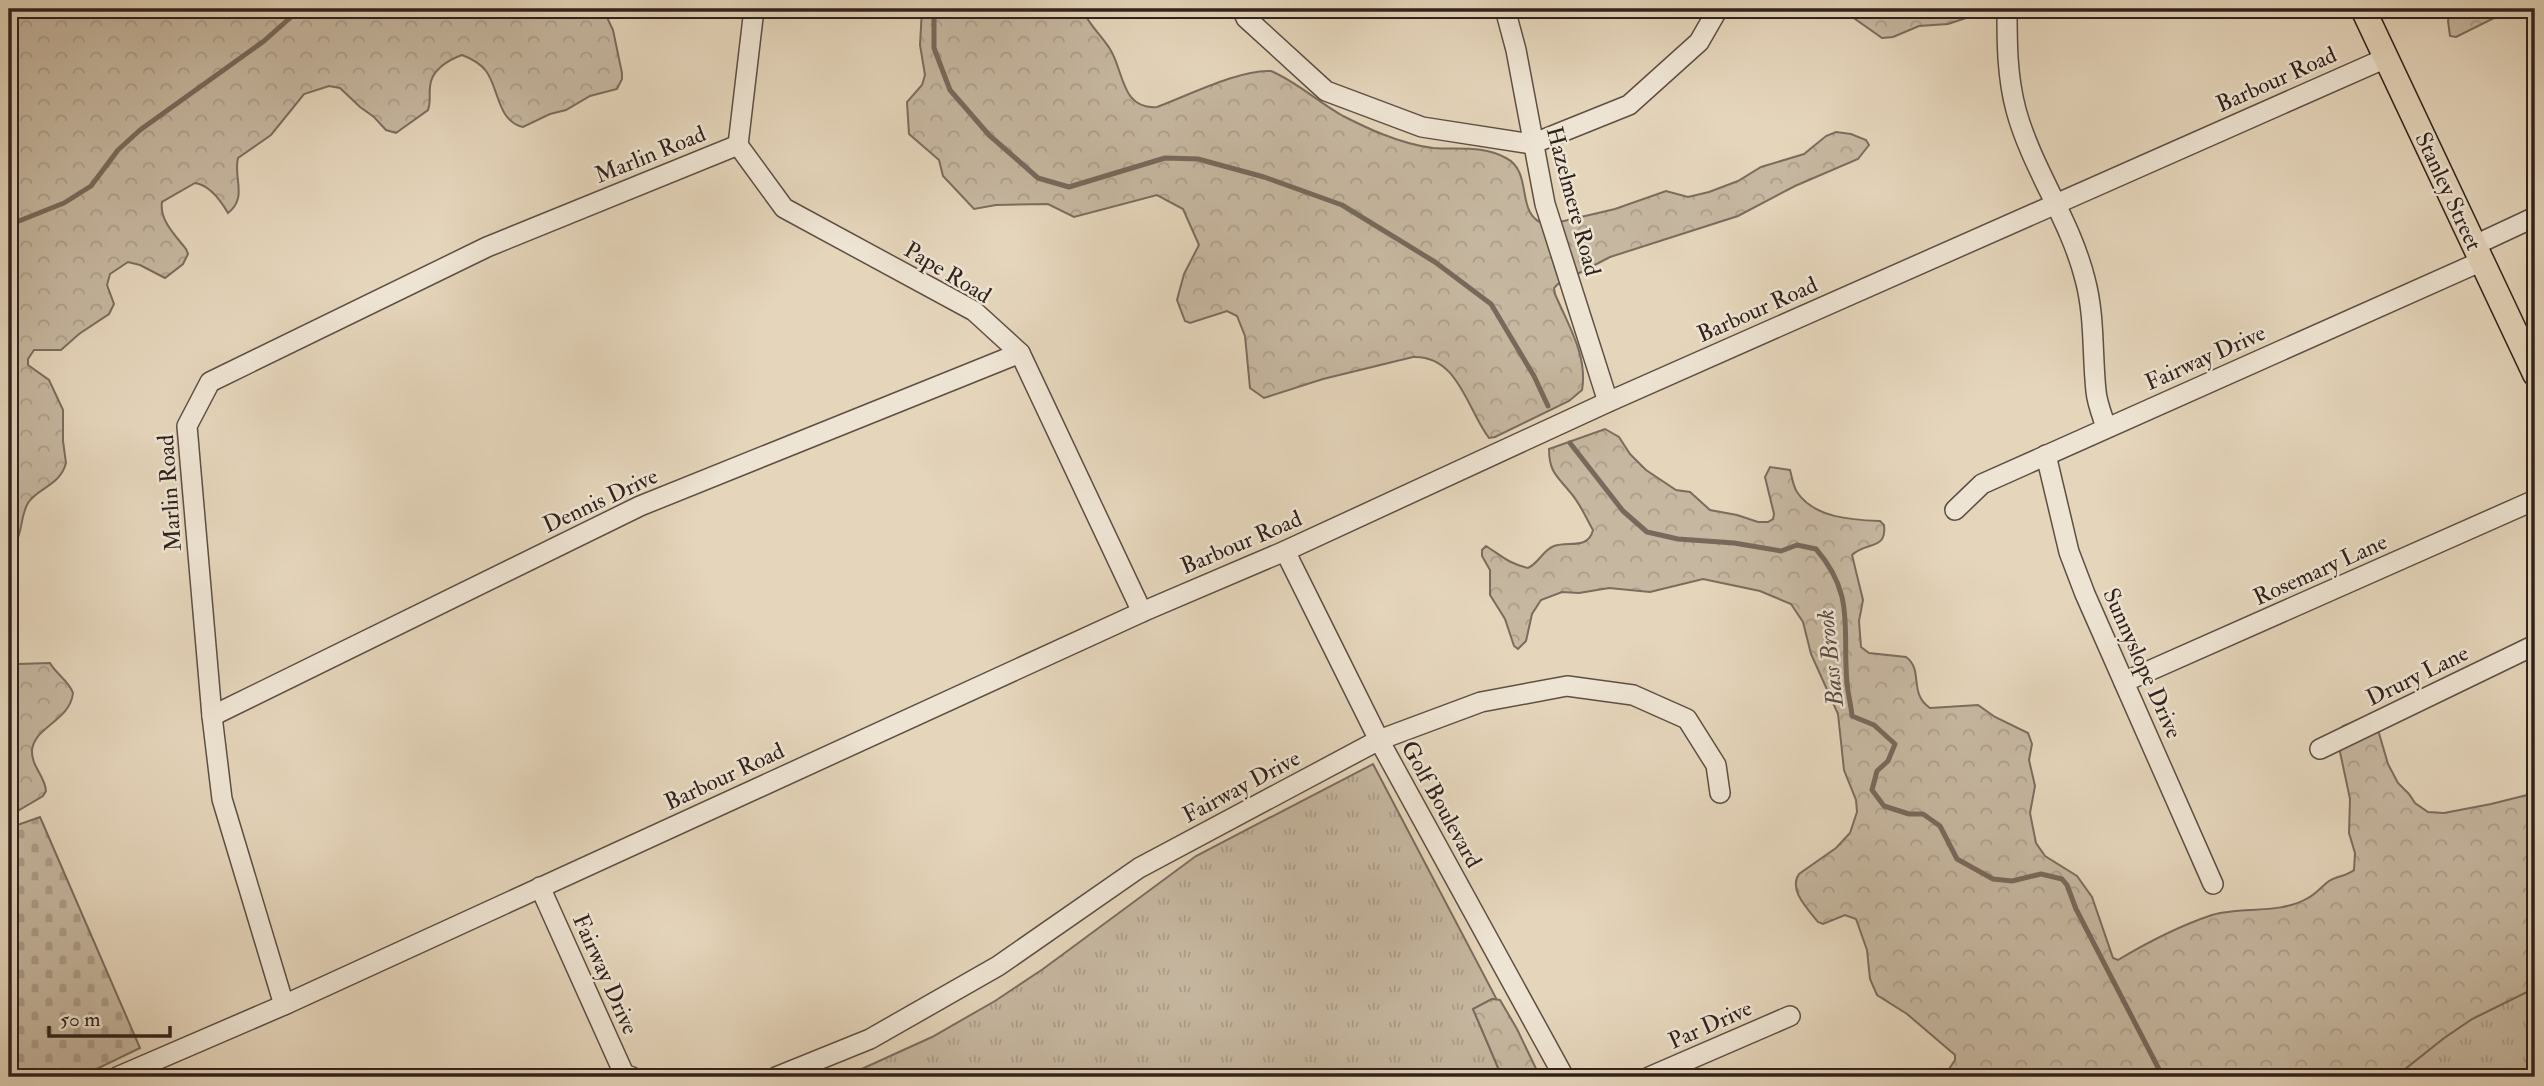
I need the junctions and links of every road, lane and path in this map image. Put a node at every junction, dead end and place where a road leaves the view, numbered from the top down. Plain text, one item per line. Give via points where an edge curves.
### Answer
1 (754, 9) edge
2 (1242, 9) edge
3 (1506, 9) edge
4 (1718, 9) edge
5 (2007, 9) edge
6 (2363, 9) edge
7 (2386, 58) junction
8 (1532, 144) junction
9 (738, 145) junction
10 (2056, 203) junction
11 (2535, 217) edge
12 (2478, 253) junction
13 (1020, 353) junction
14 (2535, 373) edge
15 (1608, 402) junction
16 (2106, 427) junction
17 (2046, 455) junction
18 (2535, 500) edge
19 (1955, 510) dead end
20 (1285, 551) junction
21 (1142, 612) junction
22 (2535, 645) edge
23 (2124, 682) junction
24 (212, 716) junction
25 (1380, 740) junction
26 (2320, 749) dead end
27 (1720, 793) dead end
28 (2213, 884) dead end
29 (540, 887) junction
30 (284, 1005) junction
31 (1790, 1016) dead end
32 (117, 1077) edge
33 (632, 1077) edge
34 (776, 1077) edge
35 (1564, 1077) edge
36 (1649, 1077) edge

1 - 9 street
2 - 8 street via 1246,18 1326,91 1422,127
3 - 8 street, Hazelmere Road
4 - 8 street via 1699,42 1629,105
5 - 10 street via 2008,66 2016,111
6 - 7 main road, Stanley Street
7 - 10 street, Barbour Road
7 - 12 main road, Stanley Street
8 - 15 street, Hazelmere Road via 1545,204
9 - 13 street, Pape Road via 784,208 974,312
9 - 24 street, Marlin Road via 487,247 210,382 187,426
10 - 15 street, Barbour Road
10 - 16 street via 2086,280 2096,393
11 - 12 street, Fairway Drive
12 - 14 main road, Stanley Street
12 - 16 street, Fairway Drive
13 - 21 street, Pape Road
13 - 24 street, Dennis Drive via 640,506
15 - 20 street, Barbour Road
16 - 17 street, Fairway Drive
17 - 19 street, Fairway Drive via 1982,484
17 - 23 street, Sunnyslope Drive via 2069,552
18 - 23 street, Rosemary Lane
20 - 21 street, Barbour Road
20 - 25 street, Golf Boulevard
21 - 29 street, Barbour Road
22 - 26 street, Drury Lane
23 - 28 street, Sunnyslope Drive
24 - 30 street, Marlin Road via 222,799
25 - 27 street, Fairway Drive via 1481,702 1555,688 1633,695 1687,719 1716,765
25 - 34 street, Fairway Drive via 1139,868 998,966 870,1039
25 - 35 street, Golf Boulevard
29 - 30 street, Barbour Road
29 - 33 street, Fairway Drive via 624,1074
30 - 32 street, Barbour Road
31 - 36 street, Par Drive

